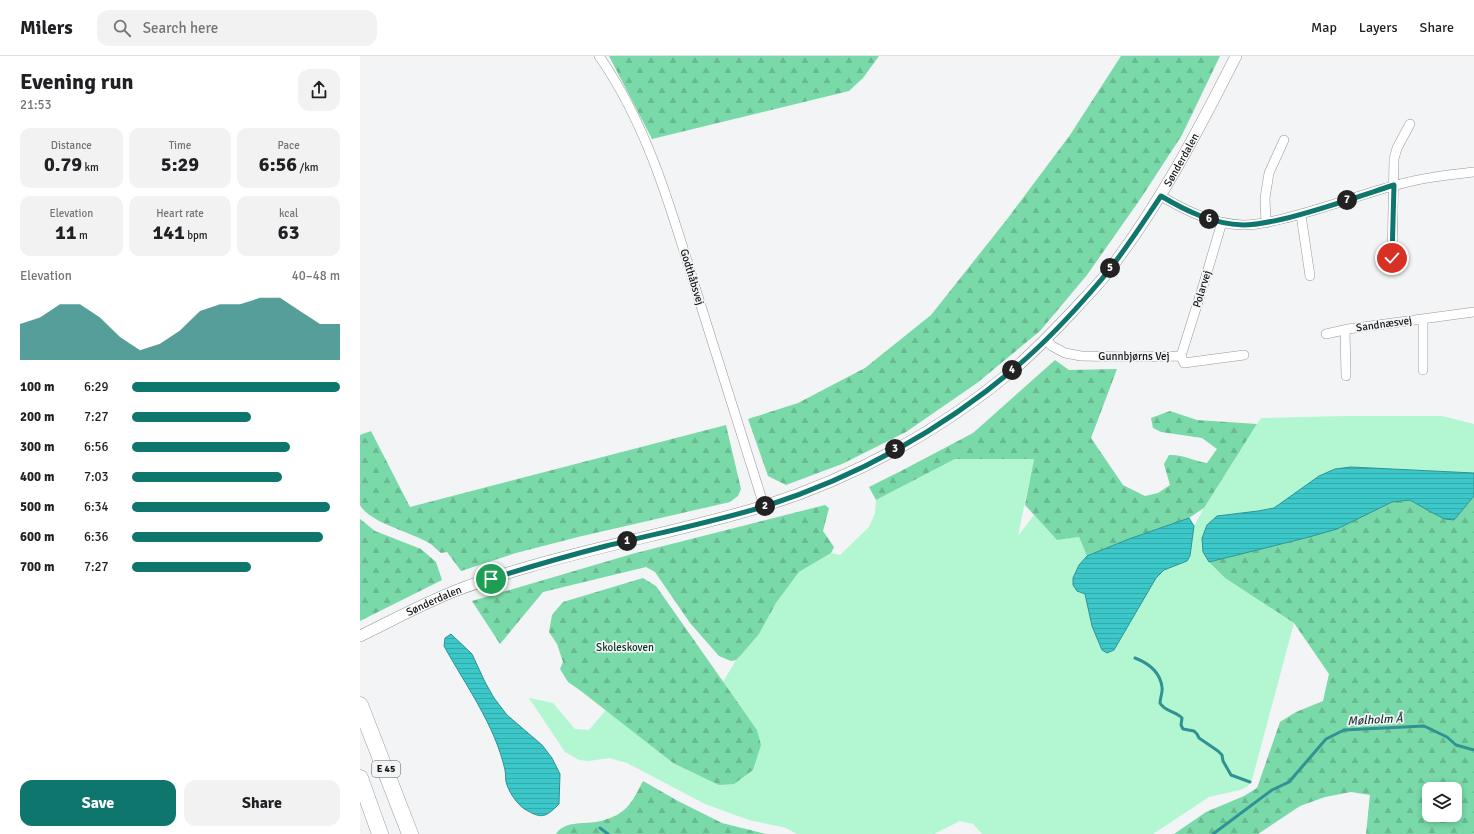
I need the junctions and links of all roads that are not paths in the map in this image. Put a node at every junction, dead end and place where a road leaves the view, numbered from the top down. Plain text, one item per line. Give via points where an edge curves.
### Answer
1 (599, 56) edge
2 (1236, 56) edge
3 (1410, 124) dead end
4 (1284, 140) dead end
5 (1474, 172) edge
6 (1394, 185) junction
7 (1161, 196) junction
8 (1301, 215) junction
9 (1222, 222) junction
10 (1266, 223) junction
11 (1392, 258) dead end
12 (1310, 276) dead end
13 (1474, 312) edge
14 (1423, 318) junction
15 (1345, 330) junction
16 (1326, 334) dead end
17 (1046, 340) junction
18 (1244, 355) dead end
19 (1181, 356) junction
20 (1423, 370) dead end
21 (1346, 376) dead end
22 (764, 506) junction
23 (360, 636) edge
24 (360, 705) edge
25 (360, 778) edge
26 (380, 834) edge
27 (410, 834) edge

1 - 22 street, Godthåbsvej via 632,111 673,213
2 - 7 street, Sønderdalen
3 - 6 street via 1394,159
4 - 10 street via 1269,173 1265,198
5 - 6 street
6 - 8 street
6 - 11 street
7 - 9 street via 1189,212
7 - 17 street, Sønderdalen via 1102,280
8 - 10 street
8 - 12 street
9 - 10 street via 1244,225
9 - 19 street, Polarvej
13 - 14 street, Sandnæsvej
14 - 15 street, Sandnæsvej
14 - 20 street, Sandnæsvej
15 - 16 street, Sandnæsvej
15 - 21 street, Sandnæsvej
17 - 19 street, Gunnbjørns Vej via 1065,352 1081,356
17 - 22 street, Sønderdalen via 976,399 915,439 849,474
18 - 19 street, Gunnbjørns Vej via 1184,364
22 - 23 street, Sønderdalen via 527,567 454,591
24 - 27 highway, E 45
25 - 26 highway, E 45

